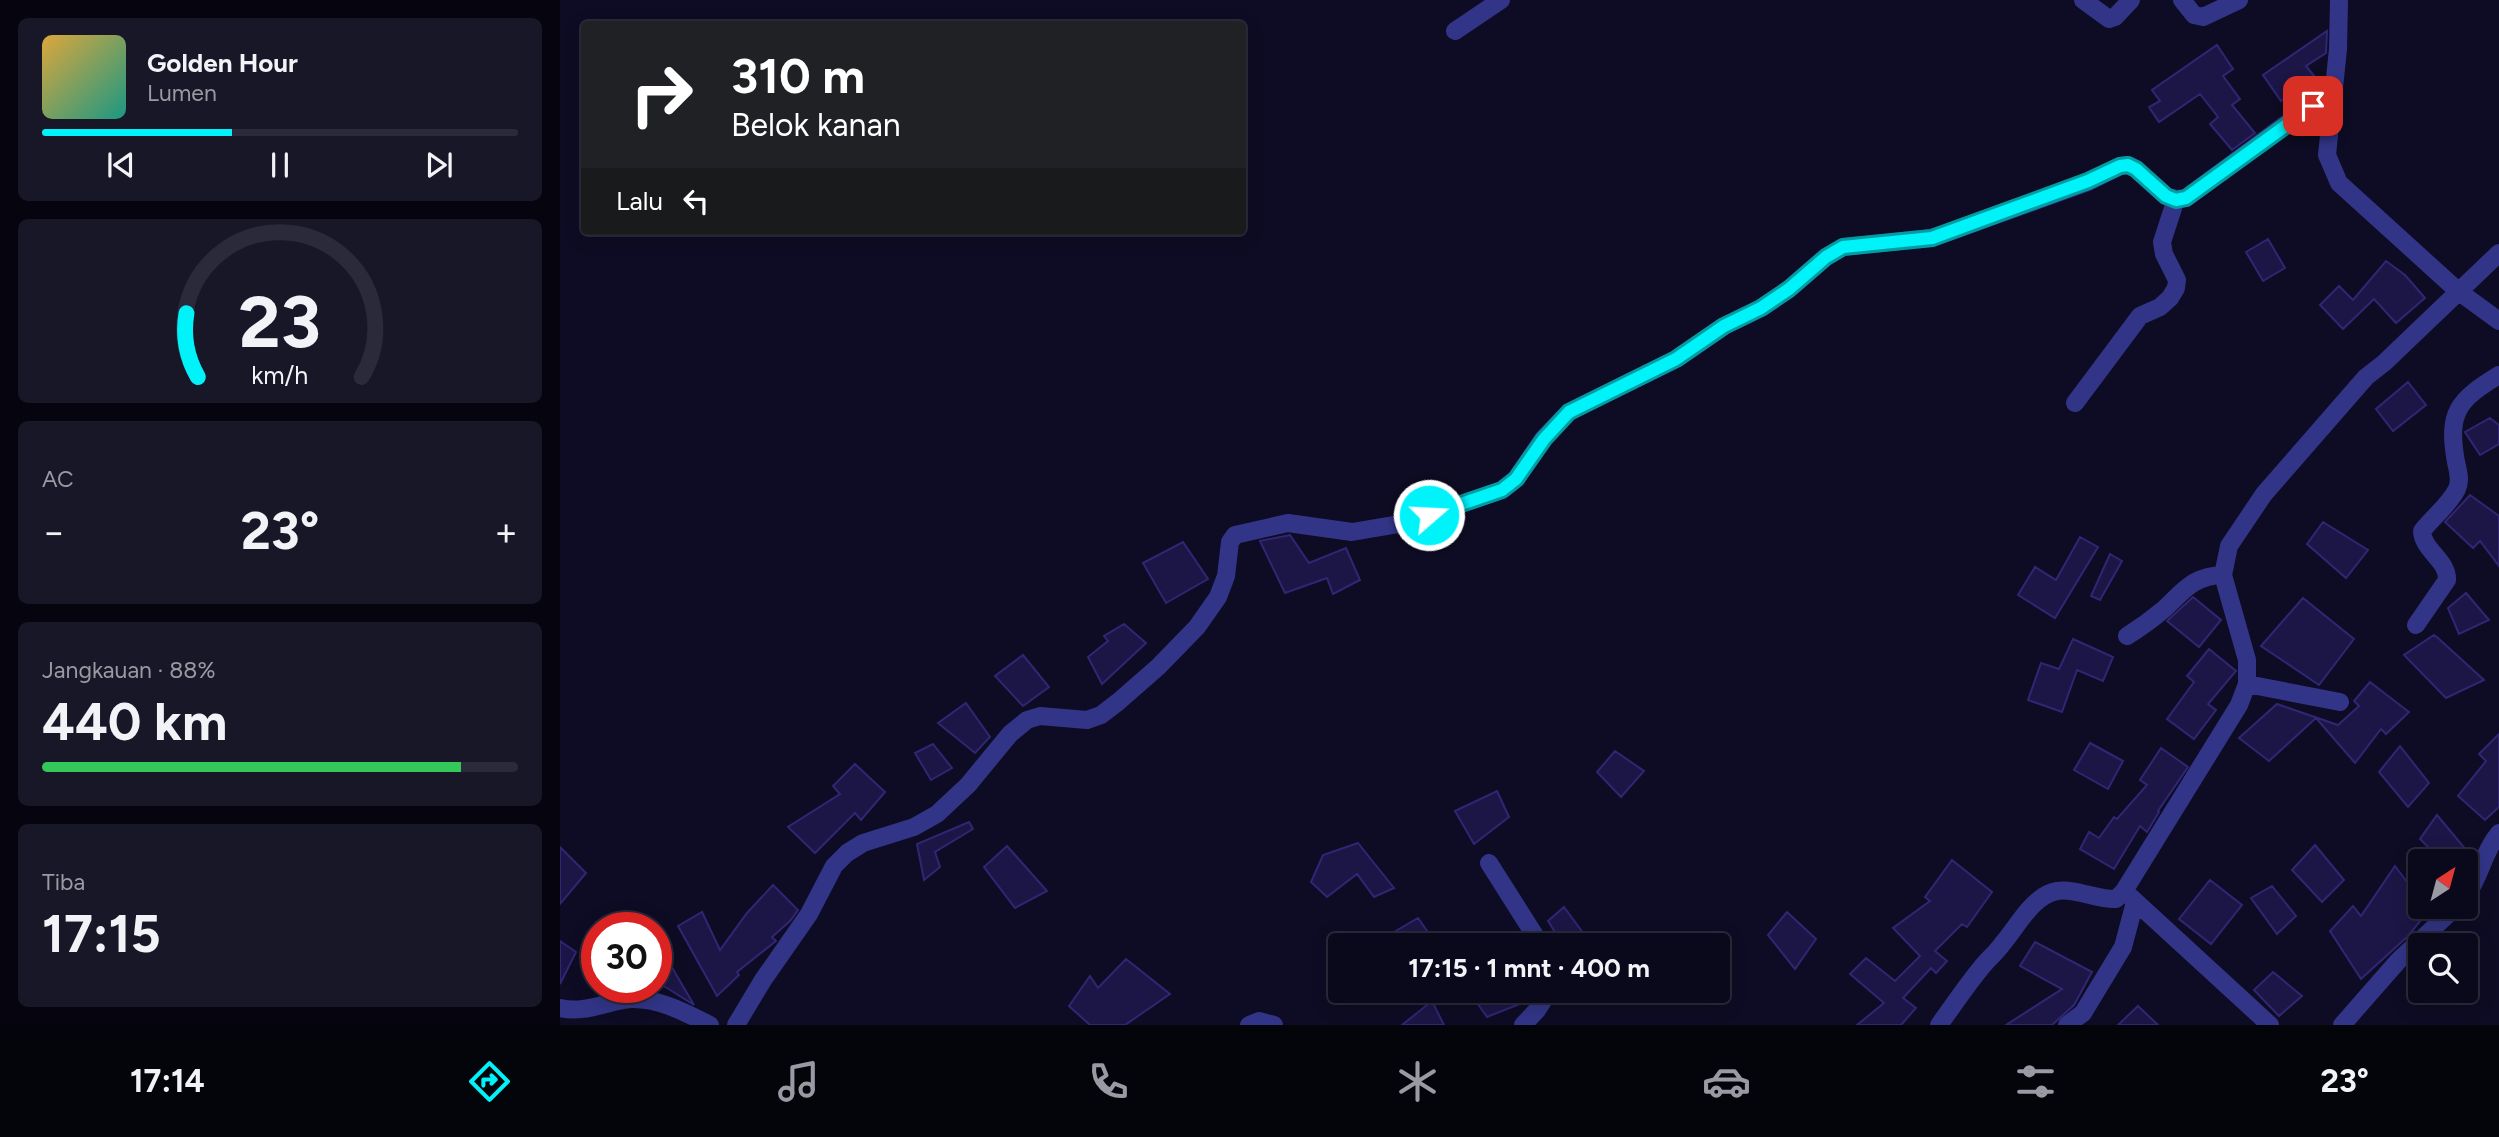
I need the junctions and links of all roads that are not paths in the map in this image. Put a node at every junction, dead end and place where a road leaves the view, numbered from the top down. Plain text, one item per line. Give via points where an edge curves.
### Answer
1 (1501, 0) edge
2 (2083, 0) edge
3 (2131, 0) edge
4 (2182, 0) edge
5 (2239, 0) edge
6 (2339, 0) edge
7 (1455, 31) dead end
8 (2332, 94) junction
9 (2176, 200) junction
10 (2499, 253) edge
11 (2458, 291) junction
12 (2499, 321) edge
13 (2499, 374) edge
14 (2075, 403) dead end
15 (2222, 575) junction
16 (2416, 625) dead end
17 (2127, 636) dead end
18 (2247, 684) junction
19 (2340, 702) dead end
20 (2499, 832) edge
21 (1489, 863) dead end
22 (2478, 875) edge
23 (2130, 896) junction
24 (2443, 919) edge
25 (1533, 933) edge
26 (1542, 1003) edge
27 (560, 1008) edge
28 (2262, 1023) edge
29 (710, 1025) edge
30 (736, 1025) edge
31 (1249, 1025) edge
32 (1274, 1025) edge
33 (1523, 1025) edge
34 (1939, 1025) edge
35 (2067, 1025) edge
36 (2342, 1025) edge

1 - 7 street
2 - 3 street via 2109,19
4 - 5 street via 2194,15 2203,17
6 - 8 street
8 - 9 street via 2186,198
8 - 11 street via 2327,155 2339,183
9 - 14 street via 2162,243 2176,288 2160,307 2140,316
9 - 30 street via 2136,169 2120,166 1932,238 1843,247 1761,308 1724,326 1676,359 1569,412 1502,490 1405,523 1352,532 1288,523 1235,535 1218,597 1197,627 1118,702 1087,720 1040,716 1027,720 937,814 847,853 834,866 809,914
10 - 11 street
11 - 12 street
11 - 15 street via 2366,377 2264,494 2229,546
13 - 16 street via 2459,405 2454,421 2458,488 2422,531 2422,539 2448,573 2447,580
15 - 17 street via 2198,579 2185,587 2154,618
15 - 18 street via 2247,660
18 - 19 street
18 - 23 street
20 - 22 street via 2488,846
21 - 25 street
23 - 28 street
23 - 34 street via 2107,899 2068,891 2049,894 2022,915
23 - 35 street via 2123,947 2083,1013
24 - 36 street via 2399,960
26 - 33 street
27 - 29 street via 596,1008 633,999 670,1005
31 - 32 street via 1259,1021

